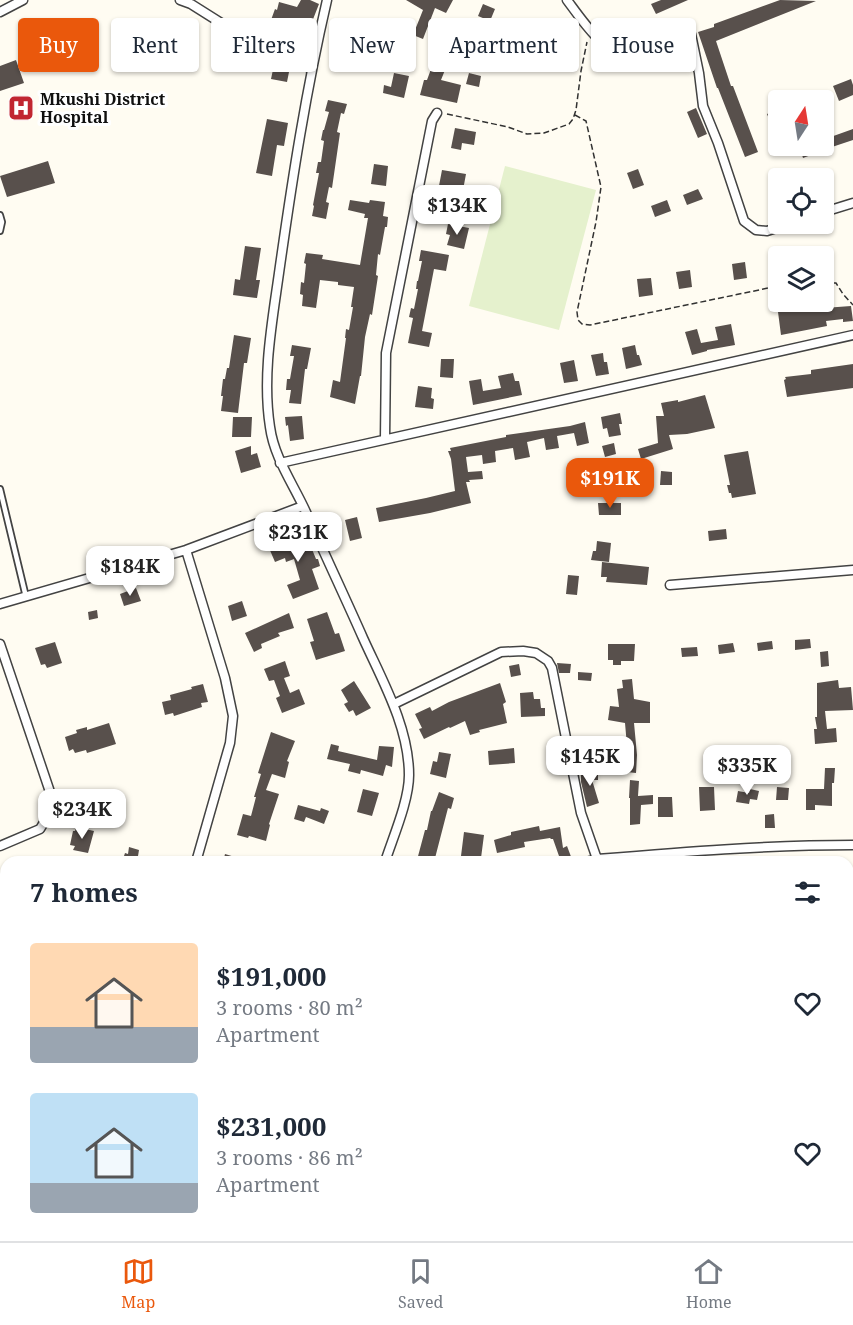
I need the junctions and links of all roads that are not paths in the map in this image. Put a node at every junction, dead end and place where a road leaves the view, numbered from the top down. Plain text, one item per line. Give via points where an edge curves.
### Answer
1 (23, 0) edge
2 (180, 0) edge
3 (327, 0) edge
4 (567, 0) edge
5 (0, 12) edge
6 (213, 18) edge
7 (317, 46) edge
8 (311, 72) edge
9 (437, 113) road end
10 (853, 203) edge
11 (834, 210) edge
12 (0, 215) edge
13 (0, 231) edge
14 (768, 231) edge
15 (853, 334) edge
16 (385, 439) junction
17 (280, 463) junction
18 (0, 489) edge
19 (303, 506) junction
20 (186, 550) junction
21 (853, 570) edge
22 (670, 585) dead end
23 (26, 597) junction
24 (0, 604) edge
25 (0, 644) edge
26 (393, 704) junction
27 (853, 845) edge
28 (0, 846) edge
29 (198, 856) edge
30 (387, 856) edge
31 (596, 856) edge
32 (633, 856) edge

1 - 5 street
2 - 6 street
3 - 7 street
4 - 14 street via 589,29 622,57 633,60 682,32 691,34 703,106 744,220 756,230
8 - 17 street via 270,338 270,428
9 - 16 street via 432,121 386,353
10 - 11 street
12 - 13 lane
15 - 16 street
16 - 17 street
17 - 19 street
18 - 23 lane
19 - 20 street
19 - 26 street
20 - 23 street
20 - 29 street via 233,716 230,743
21 - 22 street
23 - 24 street
25 - 28 street via 52,800 40,829
26 - 30 street via 406,748 409,776
26 - 31 street via 501,652 536,653 548,661 581,813
27 - 32 street via 729,848

